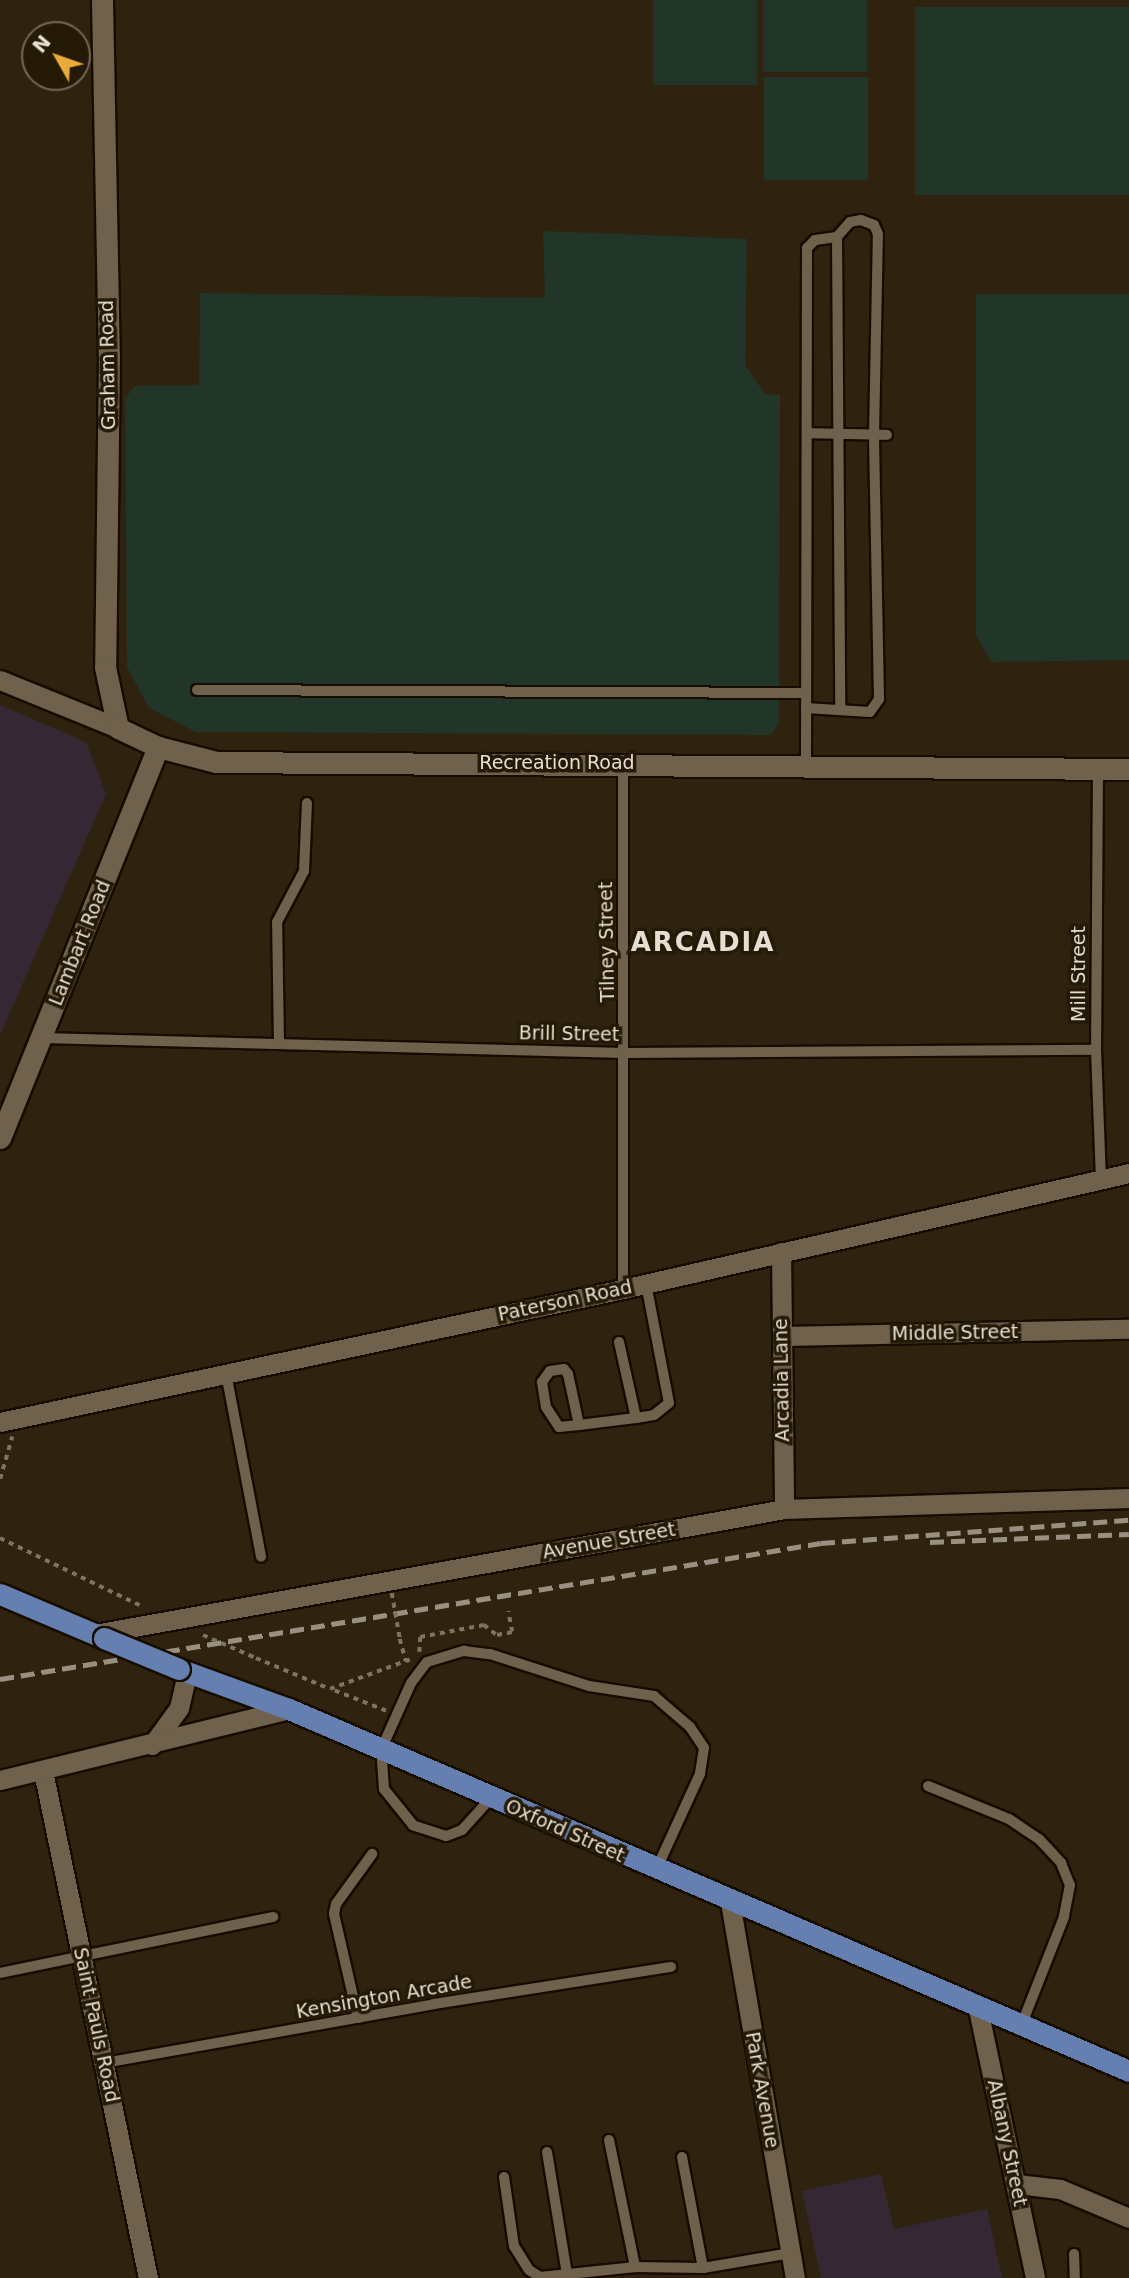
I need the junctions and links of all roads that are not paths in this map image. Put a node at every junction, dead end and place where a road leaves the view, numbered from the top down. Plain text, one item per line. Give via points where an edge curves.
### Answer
1 (102, 0) edge
2 (837, 237) junction
3 (807, 433) junction
4 (838, 433) junction
5 (887, 435) dead end
6 (874, 436) junction
7 (0, 680) edge
8 (197, 690) dead end
9 (806, 693) junction
10 (806, 708) junction
11 (841, 710) junction
12 (118, 728) junction
13 (158, 747) junction
14 (623, 763) junction
15 (806, 763) junction
16 (1098, 769) junction
17 (1129, 769) edge
18 (307, 803) dead end
19 (41, 1038) junction
20 (279, 1044) junction
21 (1096, 1050) junction
22 (625, 1053) junction
23 (0, 1138) edge
24 (1129, 1173) edge
25 (1101, 1179) junction
26 (781, 1252) junction
27 (646, 1284) junction
28 (623, 1289) junction
29 (1129, 1329) edge
30 (782, 1336) junction
31 (619, 1342) dead end
32 (226, 1372) junction
33 (636, 1418) junction
34 (9, 1420) edge
35 (579, 1425) junction
36 (1129, 1498) edge
37 (784, 1509) junction
38 (261, 1557) dead end
39 (0, 1594) edge
40 (99, 1636) junction
41 (183, 1670) junction
42 (289, 1709) junction
43 (152, 1746) junction
44 (381, 1750) junction
45 (43, 1771) junction
46 (0, 1780) edge
47 (928, 1786) dead end
48 (491, 1798) junction
49 (372, 1854) dead end
50 (656, 1871) junction
51 (730, 1902) junction
52 (273, 1917) dead end
53 (82, 1956) junction
54 (671, 1967) dead end
55 (0, 1973) edge
56 (978, 2009) junction
57 (358, 2018) junction
58 (1020, 2026) junction
59 (104, 2063) junction
60 (1129, 2071) edge
61 (610, 2140) dead end
62 (547, 2152) dead end
63 (682, 2157) dead end
64 (504, 2177) dead end
65 (1017, 2184) junction
66 (1129, 2218) edge
67 (791, 2253) junction
68 (1074, 2254) dead end
69 (635, 2267) junction
70 (703, 2268) junction
71 (567, 2274) junction
72 (148, 2278) edge
73 (795, 2278) edge
74 (1035, 2278) edge
75 (1075, 2278) edge

1 - 12 street, Graham Road via 109,355 105,667
2 - 3 lane via 815,240 807,248
2 - 4 lane
2 - 6 lane via 850,222 861,220 874,225 878,234
3 - 4 lane
3 - 9 lane
4 - 6 lane
4 - 11 lane
5 - 6 lane
6 - 11 lane via 879,699 870,712
7 - 12 street, Recreation Road
8 - 9 lane
9 - 10 lane
10 - 11 lane
10 - 15 lane
12 - 13 street, Recreation Road
13 - 14 street, Recreation Road via 216,762
13 - 19 street, Lambart Road
14 - 15 street, Recreation Road
14 - 22 lane, Tilney Street
15 - 16 street, Recreation Road
16 - 17 street, Recreation Road
16 - 21 lane, Mill Street
18 - 20 lane via 304,871 277,922
19 - 20 lane, Brill Street
19 - 23 street, Lambart Road
20 - 22 lane, Brill Street
21 - 22 lane, Brill Street
21 - 25 lane, Mill Street
22 - 28 lane, Tilney Street
24 - 25 street, Paterson Road
25 - 26 street, Paterson Road
26 - 27 street, Paterson Road
26 - 30 street, Arcadia Lane
27 - 28 street, Paterson Road
27 - 33 lane via 671,1395 664,1411
28 - 32 street, Paterson Road
29 - 30 street, Middle Street
30 - 37 street, Arcadia Lane
31 - 33 lane
32 - 34 street, Paterson Road
32 - 38 lane
33 - 35 lane
35 - 35 lane via 559,1427 549,1416 542,1382 550,1371 567,1371
36 - 37 street, Avenue Street
37 - 40 street, Avenue Street
39 - 40 main road, Oxford Street
40 - 41 main road, Oxford Street, bridge
41 - 42 main road, Oxford Street
41 - 43 street via 180,1708
42 - 43 street
42 - 44 main road, Oxford Street
43 - 45 street
44 - 48 main road, Oxford Street
44 - 48 lane via 384,1789 403,1816 422,1830 454,1835
44 - 50 lane via 427,1662 464,1651 490,1654 589,1686 654,1696 690,1727 704,1748 700,1774
45 - 46 street
45 - 53 street, Saint Pauls Road
47 - 58 lane via 1009,1819 1039,1839 1061,1863 1070,1885 1064,1917
48 - 50 main road, Oxford Street
49 - 57 lane via 336,1904 334,1914
50 - 51 main road, Oxford Street
51 - 56 main road, Oxford Street
51 - 67 street, Park Avenue
52 - 53 lane
53 - 55 lane
53 - 59 street, Saint Pauls Road
54 - 57 lane, Kensington Arcade
56 - 58 main road, Oxford Street
56 - 65 street, Albany Street
57 - 59 lane, Kensington Arcade
58 - 60 main road, Oxford Street
59 - 72 street, Saint Pauls Road
61 - 69 lane
62 - 71 lane
63 - 70 lane
64 - 71 lane via 520,2259 540,2277
65 - 66 street via 1060,2189
65 - 74 street, Albany Street
67 - 70 lane
67 - 73 street, Park Avenue
68 - 75 lane
69 - 70 lane
69 - 71 lane

